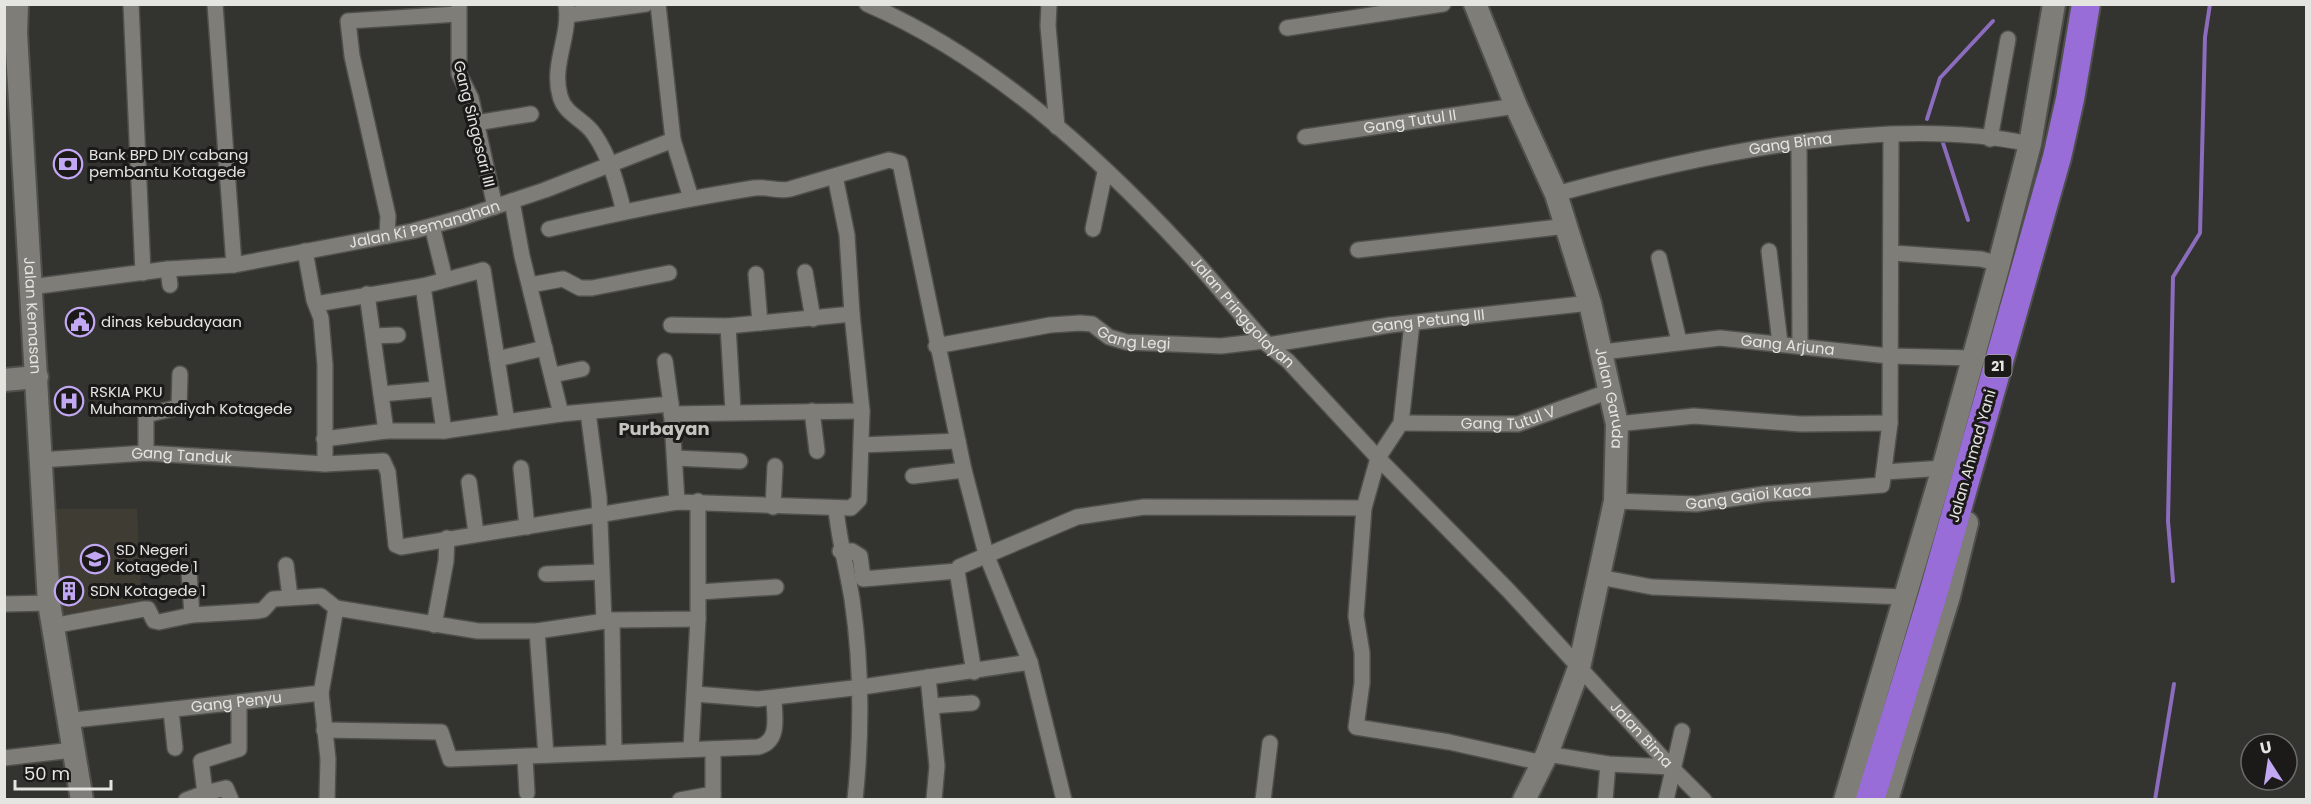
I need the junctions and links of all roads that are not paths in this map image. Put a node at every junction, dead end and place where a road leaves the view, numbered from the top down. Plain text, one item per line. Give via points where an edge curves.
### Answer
1 (17, 4) edge
2 (131, 4) edge
3 (215, 4) edge
4 (646, 4) edge
5 (658, 4) edge
6 (867, 4) edge
7 (1048, 4) edge
8 (1443, 4) edge
9 (1475, 4) edge
10 (2055, 4) edge
11 (2068, 4) edge
12 (2086, 4) edge
13 (2097, 4) edge
14 (459, 9) edge
15 (567, 10) edge
16 (1287, 28) dead end
17 (10, 33) edge
18 (2008, 39) dead end
19 (1516, 106) junction
20 (531, 114) dead end
21 (476, 123) junction
22 (1057, 127) junction
23 (1891, 135) junction
24 (1305, 137) dead end
25 (1990, 139) junction
26 (673, 140) junction
27 (1799, 142) junction
28 (2030, 144) junction
29 (611, 164) junction
30 (1105, 172) junction
31 (835, 176) junction
32 (1556, 194) junction
33 (692, 198) junction
34 (512, 201) junction
35 (495, 207) junction
36 (624, 212) junction
37 (432, 226) junction
38 (1566, 226) junction
39 (549, 229) dead end
40 (1093, 230) dead end
41 (387, 236) junction
42 (1358, 250) dead end
43 (305, 251) junction
44 (1769, 251) dead end
45 (1892, 253) junction
46 (1659, 258) dead end
47 (1999, 264) junction
48 (234, 265) junction
49 (168, 269) junction
50 (805, 272) dead end
51 (143, 273) junction
52 (669, 273) dead end
53 (756, 274) dead end
54 (446, 279) junction
55 (170, 285) dead end
56 (530, 285) junction
57 (423, 286) junction
58 (31, 287) junction
59 (367, 294) junction
60 (1590, 303) junction
61 (316, 304) junction
62 (852, 314) junction
63 (813, 319) junction
64 (760, 323) junction
65 (1412, 323) junction
66 (671, 325) dead end
67 (728, 326) junction
68 (398, 335) dead end
69 (373, 336) junction
70 (1679, 341) junction
71 (1266, 343) junction
72 (1780, 343) junction
73 (1800, 345) junction
74 (936, 346) junction
75 (545, 348) junction
76 (1603, 352) junction
77 (1889, 356) junction
78 (1973, 358) junction
79 (497, 359) junction
80 (665, 361) dead end
81 (582, 369) dead end
82 (180, 374) dead end
83 (553, 375) junction
84 (37, 377) junction
85 (4, 380) edge
86 (437, 389) junction
87 (1611, 391) junction
88 (381, 394) junction
89 (671, 409) junction
90 (733, 411) junction
91 (812, 411) junction
92 (862, 411) junction
93 (588, 412) junction
94 (561, 414) junction
95 (507, 422) junction
96 (1401, 423) junction
97 (1890, 423) junction
98 (1617, 424) junction
99 (386, 431) junction
100 (444, 431) junction
101 (324, 439) junction
102 (958, 441) junction
103 (861, 445) junction
104 (818, 452) dead end
105 (146, 453) junction
106 (675, 458) junction
107 (1378, 458) junction
108 (40, 459) junction
109 (740, 461) dead end
110 (325, 464) junction
111 (775, 466) dead end
112 (521, 468) dead end
113 (1943, 468) junction
114 (964, 470) junction
115 (913, 476) dead end
116 (1883, 478) junction
117 (469, 482) dead end
118 (698, 501) junction
119 (1615, 501) junction
120 (677, 502) junction
121 (1939, 502) junction
122 (773, 507) junction
123 (1364, 508) junction
124 (836, 509) junction
125 (600, 516) junction
126 (527, 527) junction
127 (476, 533) junction
128 (447, 538) junction
129 (840, 551) junction
130 (987, 555) junction
131 (286, 565) dead end
132 (957, 571) junction
133 (189, 572) dead end
134 (601, 572) junction
135 (546, 574) dead end
136 (1599, 577) junction
137 (776, 587) dead end
138 (699, 592) junction
139 (290, 597) junction
140 (1905, 597) junction
141 (4, 603) edge
142 (49, 603) junction
143 (336, 608) junction
144 (192, 615) junction
145 (698, 619) junction
146 (608, 620) junction
147 (434, 625) junction
148 (52, 626) junction
149 (537, 631) junction
150 (1030, 662) junction
151 (1579, 668) junction
152 (974, 672) junction
153 (928, 677) junction
154 (862, 687) junction
155 (321, 693) junction
156 (695, 694) junction
157 (774, 698) junction
158 (239, 703) junction
159 (972, 703) dead end
160 (931, 706) junction
161 (171, 711) junction
162 (1884, 722) junction
163 (67, 723) junction
164 (324, 730) junction
165 (1682, 731) dead end
166 (1270, 743) dead end
167 (175, 748) dead end
168 (691, 749) junction
169 (713, 749) junction
170 (73, 750) junction
171 (614, 751) junction
172 (546, 755) junction
173 (525, 757) junction
174 (4, 758) edge
175 (1545, 759) junction
176 (1608, 764) junction
177 (1672, 768) junction
178 (206, 793) junction
179 (527, 793) dead end
180 (713, 797) edge
181 (858, 799) edge
182 (82, 800) edge
183 (186, 800) edge
184 (231, 800) edge
185 (327, 800) edge
186 (680, 800) edge
187 (934, 800) edge
188 (1064, 800) edge
189 (1263, 800) edge
190 (1524, 800) edge
191 (1605, 800) edge
192 (1666, 800) edge
193 (1704, 800) edge
194 (1845, 800) edge
195 (1854, 800) edge
196 (1870, 800) edge
197 (1887, 800) edge

1 - 17 street, Jalan Kemasan
2 - 51 street
3 - 48 street
4 - 15 street
5 - 26 street
6 - 22 street, Jalan Pringgolayan via 906,21 1002,81
7 - 22 street
8 - 16 street
9 - 19 street, Jalan Garuda
10 - 28 street
11 - 121 highway, Jalan Ahmad Yani / 21 via 2055,93 2013,260
12 - 162 highway, Jalan Ahmad Yani / 21 via 2057,157 1934,594
13 - 197 street via 2061,190 2008,364 1948,596
14 - 21 street, Gang Singosari III via 459,74 471,98
14 - 41 street via 348,21 352,56 388,216
15 - 29 street via 557,72 561,99 568,112 593,133
17 - 58 street, Jalan Kemasan
18 - 25 street
19 - 24 street, Gang Tutul II
19 - 32 street, Jalan Garuda
20 - 21 street
21 - 35 street, Gang Singosari III
22 - 30 street, Jalan Pringgolayan
23 - 25 street, Gang Bima
23 - 27 street, Gang Bima
23 - 45 street
25 - 28 street, Gang Bima
26 - 29 street, Jalan Ki Pemanahan
26 - 33 street
27 - 32 street, Gang Bima
27 - 73 street
28 - 47 street
29 - 34 street, Jalan Ki Pemanahan
29 - 36 street
30 - 40 street
30 - 71 street, Jalan Pringgolayan via 1179,244
31 - 33 street via 782,191 758,187
31 - 62 street via 848,235
31 - 74 street via 889,160 900,163
32 - 38 street, Jalan Garuda
33 - 36 street
34 - 35 street, Jalan Ki Pemanahan
34 - 56 street
35 - 37 street, Jalan Ki Pemanahan
36 - 39 street
37 - 41 street, Jalan Ki Pemanahan
37 - 54 street
38 - 42 street
38 - 60 street, Jalan Garuda
41 - 43 street, Jalan Ki Pemanahan
43 - 48 street, Jalan Ki Pemanahan
43 - 61 street
44 - 72 street
45 - 47 street via 1981,259
45 - 77 street
46 - 70 street
47 - 78 street
48 - 49 street, Jalan Ki Pemanahan
49 - 51 street, Jalan Ki Pemanahan
49 - 55 street
50 - 63 street
51 - 58 street, Jalan Ki Pemanahan
52 - 56 street via 592,288 580,288 563,279
53 - 64 street
54 - 57 street
54 - 79 street via 483,270
56 - 75 street
57 - 59 street
57 - 86 street
58 - 84 street, Jalan Kemasan
59 - 61 street
59 - 69 street
60 - 65 street, Gang Petung III
60 - 76 street, Jalan Garuda
61 - 101 street via 325,365
62 - 63 street
62 - 92 street
63 - 64 street
64 - 67 street
65 - 71 street, Gang Petung III
65 - 96 street
66 - 67 street
67 - 90 street
68 - 69 street
69 - 88 street
70 - 72 street, Gang Arjuna via 1720,338
70 - 76 street, Gang Arjuna
71 - 74 street, Gang Legi via 1221,346 1126,342 1109,337 1092,324 1080,323
71 - 107 street, Jalan Pringgolayan via 1288,361
72 - 73 street, Gang Arjuna
73 - 77 street, Gang Arjuna
74 - 102 street
75 - 79 street
75 - 83 street
76 - 87 street, Jalan Garuda
77 - 78 street, Gang Arjuna
77 - 97 street
78 - 113 street
79 - 95 street
80 - 89 street
81 - 83 street
82 - 105 street via 179,407 146,415
83 - 94 street
84 - 85 street
84 - 108 street, Jalan Kemasan
86 - 88 street
86 - 100 street
87 - 96 street, Gang Tutul V via 1518,424
87 - 98 street, Jalan Garuda
88 - 99 street
89 - 90 street
89 - 93 street
89 - 106 street
90 - 91 street
91 - 92 street
91 - 104 street
92 - 103 street
93 - 94 street
93 - 125 street
94 - 95 street
95 - 100 street
96 - 107 street
97 - 98 street via 1801,424 1694,416
97 - 116 street
98 - 119 street, Jalan Garuda
99 - 100 street
99 - 101 street
101 - 110 street
102 - 103 street
102 - 114 street
103 - 124 street via 859,500 851,508
105 - 108 street, Gang Tanduk
105 - 110 street, Gang Tanduk
106 - 109 street
106 - 120 street
107 - 123 street
107 - 151 street, Jalan Pringgolayan
108 - 142 street, Jalan Kemasan
110 - 128 street, Gang Tanduk via 383,461 388,472 396,545
111 - 122 street
112 - 126 street
113 - 116 street, Gang Gaioi Kaca
113 - 121 street
114 - 115 street
114 - 130 street
116 - 119 street, Gang Gaioi Kaca via 1696,504
117 - 127 street
118 - 120 street
118 - 122 street
118 - 138 street
119 - 136 street, Jalan Garuda
120 - 125 street
121 - 140 street
121 - 162 highway, Jalan Ahmad Yani / 21
122 - 124 street
123 - 130 street via 1118,510 1077,517
123 - 175 street via 1356,616 1361,633 1362,683 1356,727
124 - 129 street
125 - 126 street
125 - 134 street
126 - 127 street
127 - 128 street
128 - 147 street via 445,572
129 - 132 street via 860,556 863,579
129 - 154 street via 851,598
130 - 132 street
130 - 150 street
131 - 139 street
132 - 152 street
133 - 144 street
134 - 135 street
134 - 146 street
136 - 140 street via 1652,587
136 - 151 street, Jalan Garuda
137 - 138 street
138 - 145 street
139 - 143 street via 321,596
139 - 144 street via 273,599 263,610
140 - 194 street
141 - 142 street
142 - 148 street, Jalan Kemasan
143 - 147 street
143 - 155 street
144 - 148 street via 159,622 144,609
145 - 146 street
145 - 156 street
146 - 149 street
146 - 171 street
147 - 149 street via 478,632
148 - 163 street, Jalan Kemasan
149 - 172 street
150 - 152 street
150 - 188 street
151 - 175 street, Jalan Garuda
151 - 177 street, Jalan Bima
152 - 153 street
153 - 154 street
153 - 160 street
154 - 157 street
154 - 181 street
155 - 158 street, Gang Penyu
155 - 164 street
156 - 157 street
156 - 168 street
157 - 169 street via 775,730 769,742 758,747
158 - 161 street, Gang Penyu
158 - 178 street via 240,746 233,752 202,759
159 - 160 street
160 - 187 street via 937,765
161 - 163 street, Gang Penyu
161 - 167 street
162 - 195 highway, Jalan Ahmad Yani / 21
162 - 196 highway, Jalan Ahmad Yani / 21
163 - 170 street, Jalan Kemasan
164 - 173 street via 441,732 450,759
164 - 185 street
165 - 177 street
166 - 189 street
168 - 169 street
168 - 171 street
169 - 180 street
170 - 174 street
170 - 182 street, Jalan Kemasan
171 - 172 street
172 - 173 street
173 - 179 street
175 - 176 street
175 - 190 street, Jalan Garuda
176 - 177 street
176 - 191 street
177 - 192 street
177 - 193 street, Jalan Bima
178 - 183 street
178 - 184 street via 226,788
180 - 186 street

